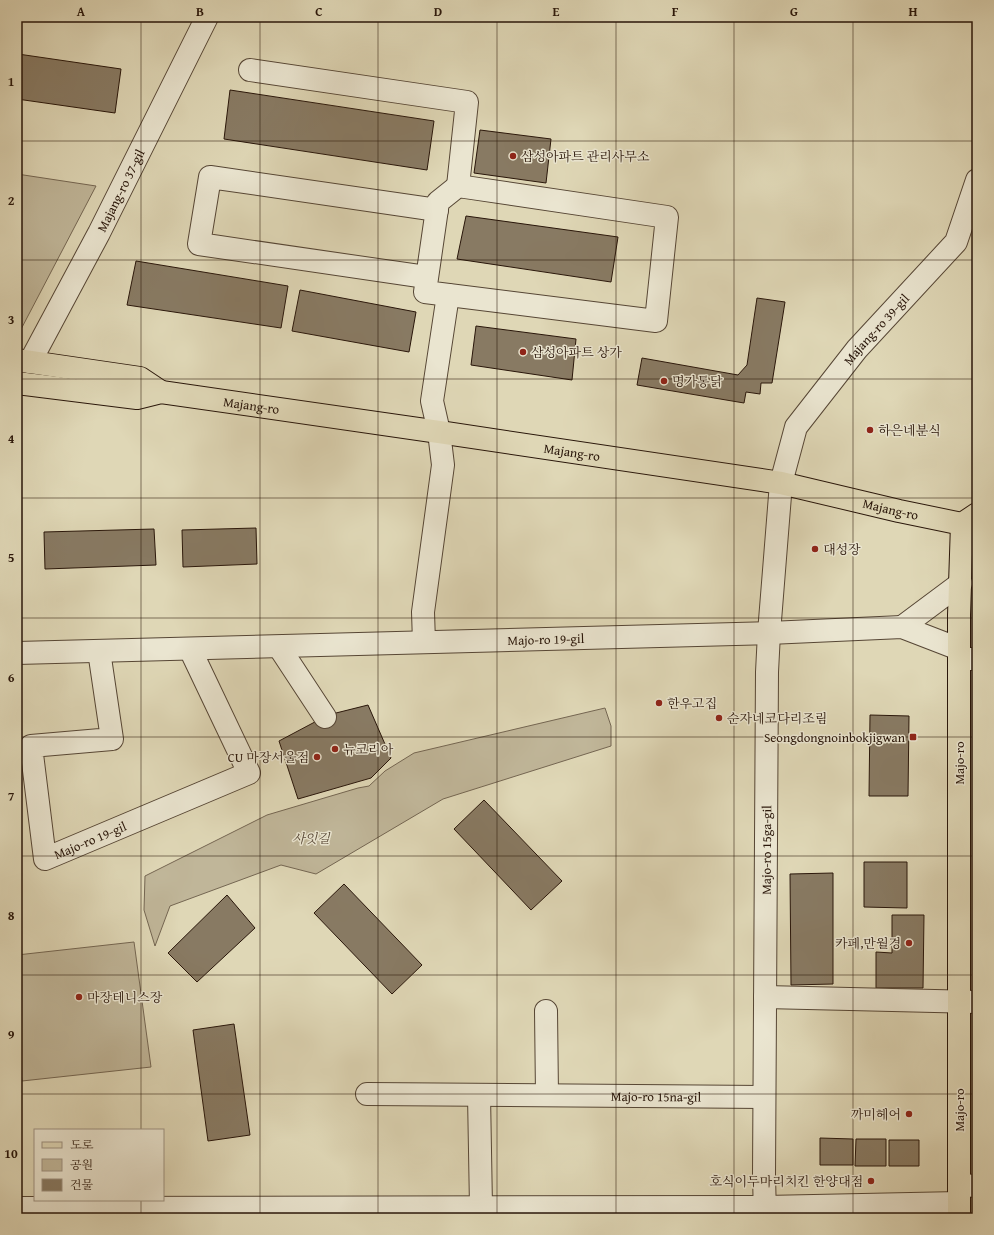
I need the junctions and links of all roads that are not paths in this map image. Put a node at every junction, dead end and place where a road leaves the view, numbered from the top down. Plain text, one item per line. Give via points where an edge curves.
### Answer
1 (207, 17) edge
2 (250, 70) dead end
3 (977, 180) edge
4 (458, 186) junction
5 (437, 210) junction
6 (977, 231) edge
7 (956, 242) junction
8 (426, 277) junction
9 (448, 295) junction
10 (24, 361) edge
11 (17, 383) edge
12 (161, 392) junction
13 (439, 432) junction
14 (781, 483) junction
15 (970, 519) edge
16 (960, 583) junction
17 (902, 626) junction
18 (769, 633) junction
19 (424, 642) junction
20 (279, 647) junction
21 (190, 649) junction
22 (99, 651) junction
23 (17, 653) edge
24 (965, 656) edge
25 (325, 717) dead end
26 (765, 997) junction
27 (968, 1002) edge
28 (546, 1011) dead end
29 (367, 1094) dead end
30 (479, 1095) junction
31 (547, 1095) junction
32 (764, 1097) junction
33 (964, 1198) edge
34 (481, 1207) junction
35 (25, 1211) edge
36 (765, 1212) edge
37 (252, 1213) edge
38 (307, 1213) edge
39 (406, 1213) edge

1 - 10 street, Majang-ro 37-gil via 99,233
2 - 4 street via 467,102
3 - 7 street, Majang-ro 39-gil
4 - 5 street via 438,202
4 - 9 street via 667,217 656,321
5 - 8 street
5 - 8 street via 210,177 208,184 199,244
6 - 7 street
7 - 14 street, Majang-ro 39-gil via 857,349 796,427
8 - 9 street via 424,292
9 - 13 street via 432,401
10 - 12 main road, Majang-ro via 140,378
11 - 12 main road, Majang-ro via 137,398
12 - 13 main road, Majang-ro
13 - 14 main road, Majang-ro
13 - 19 street via 443,465 423,612
14 - 15 main road, Majang-ro via 899,512
14 - 18 street, Majo-ro 15ga-gil
15 - 16 main road, Majo-ro
16 - 17 street
16 - 24 main road, Majo-ro
17 - 18 street, Majo-ro 19-gil
17 - 24 street
18 - 19 street, Majo-ro 19-gil
18 - 26 street, Majo-ro 15ga-gil
19 - 20 street, Majo-ro 19-gil
20 - 21 street, Majo-ro 19-gil
20 - 25 street
21 - 22 street, Majo-ro 19-gil
21 - 22 street, Majo-ro 19-gil via 249,773 45,859 31,746 112,739
22 - 23 street, Majo-ro 19-gil
24 - 27 main road, Majo-ro
26 - 27 street
26 - 32 street, Majo-ro 15ga-gil
27 - 33 main road, Majo-ro
28 - 31 street
29 - 30 street, Majo-ro 15na-gil
30 - 31 street, Majo-ro 15na-gil
30 - 34 street
31 - 32 street, Majo-ro 15na-gil
32 - 36 street, Majo-ro 15ga-gil
33 - 36 street
34 - 36 street
34 - 39 street
35 - 37 street
37 - 38 street
38 - 39 street

